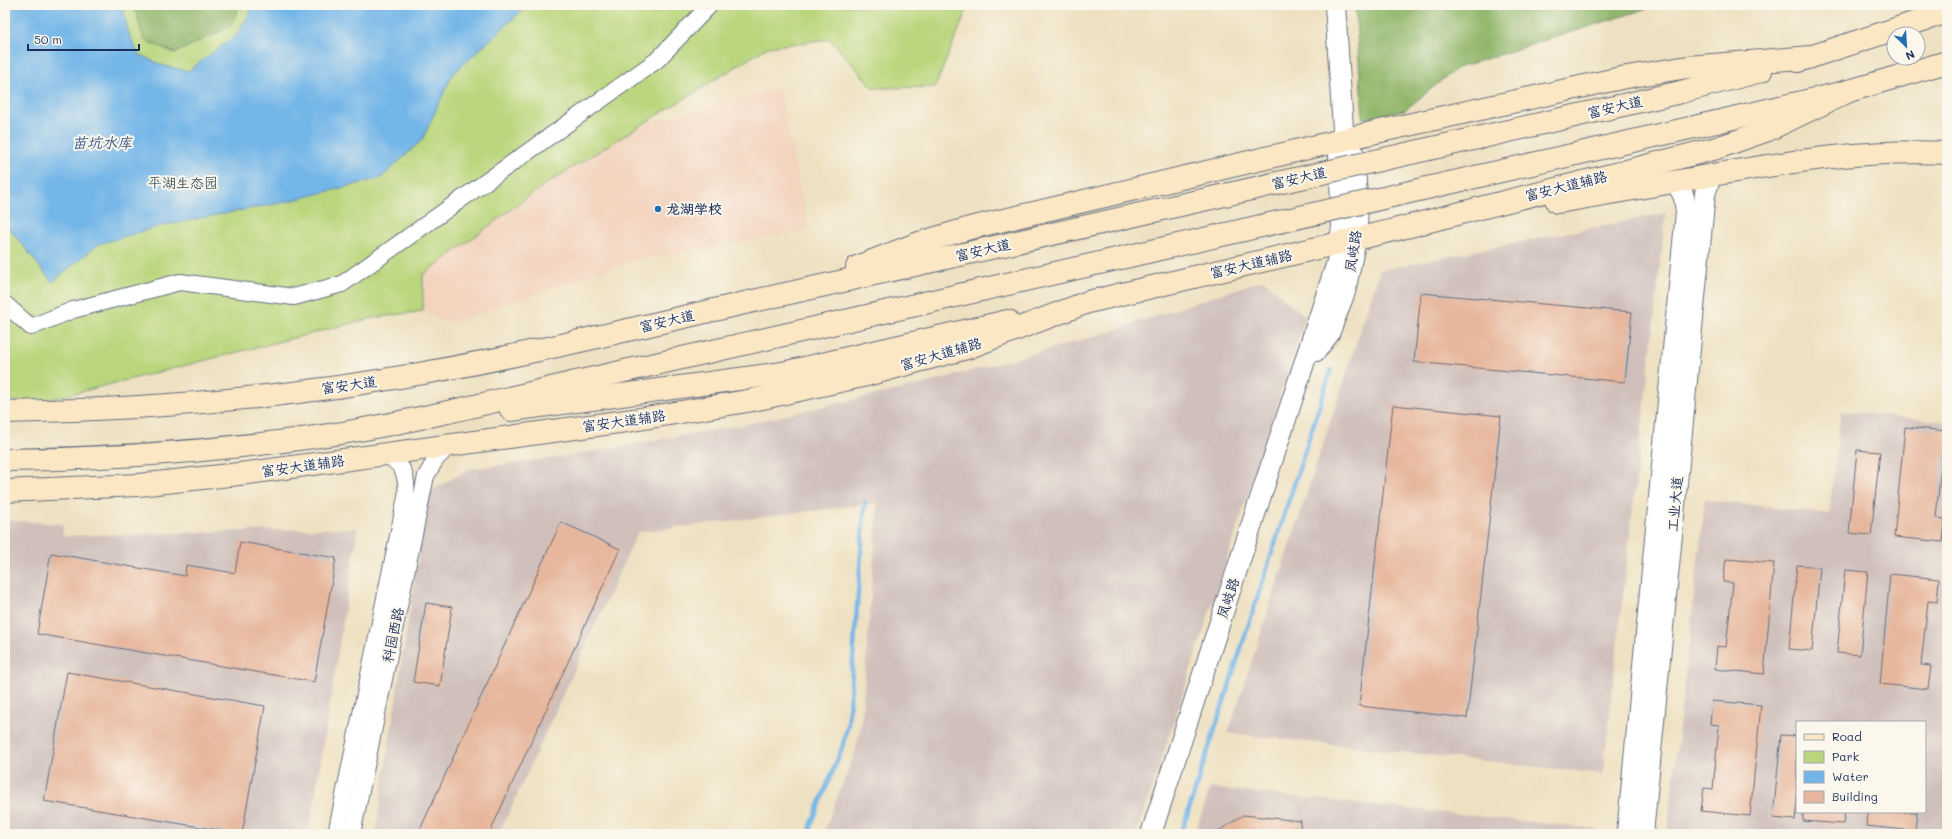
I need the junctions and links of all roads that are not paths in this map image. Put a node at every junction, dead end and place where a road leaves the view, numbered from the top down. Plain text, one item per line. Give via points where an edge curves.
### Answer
1 (710, 5) edge
2 (1335, 5) edge
3 (1947, 12) edge
4 (1811, 57) junction
5 (1947, 62) edge
6 (1849, 91) junction
7 (1344, 136) junction
8 (1947, 153) edge
9 (1711, 176) junction
10 (1676, 182) junction
11 (1394, 230) junction
12 (1348, 241) junction
13 (802, 290) junction
14 (1088, 302) junction
15 (5, 304) edge
16 (5, 412) edge
17 (343, 432) junction
18 (450, 445) junction
19 (383, 455) junction
20 (5, 460) edge
21 (5, 491) edge
22 (336, 834) edge
23 (352, 834) edge
24 (1151, 834) edge
25 (1627, 834) edge
26 (1643, 834) edge

1 - 15 street via 657,60 342,284 294,298 180,282 73,310 30,327
2 - 7 street, 凤岐路
3 - 4 main road, 富安大道
4 - 7 main road via 1688,67 1621,78
4 - 13 main road, 富安大道, bridge via 1681,92
5 - 6 main road
6 - 11 main road, 富安大道辅路 via 1768,130 1717,148
6 - 17 main road, bridge via 474,406
7 - 12 street, 凤岐路 via 1339,157 1342,211
7 - 13 main road via 943,235
8 - 9 main road via 1843,156
9 - 10 main road
9 - 26 street, 工业大道 via 1705,194
10 - 11 main road
10 - 25 street, 工业大道 via 1684,197 1686,212
11 - 12 main road, 富安大道辅路
12 - 14 main road, 富安大道辅路
12 - 24 street, 凤岐路 via 1333,277
13 - 16 main road, 富安大道 via 483,362 366,383 178,404
14 - 17 main road via 782,373
14 - 18 main road, 富安大道辅路 via 967,348 810,388 633,420
17 - 20 main road via 167,452
18 - 19 main road, 富安大道辅路
18 - 23 street, 科园西路 via 436,459 426,476
19 - 21 main road, 富安大道辅路 via 194,480 91,488
19 - 22 street, 科园西路 via 392,458 403,470 406,497

